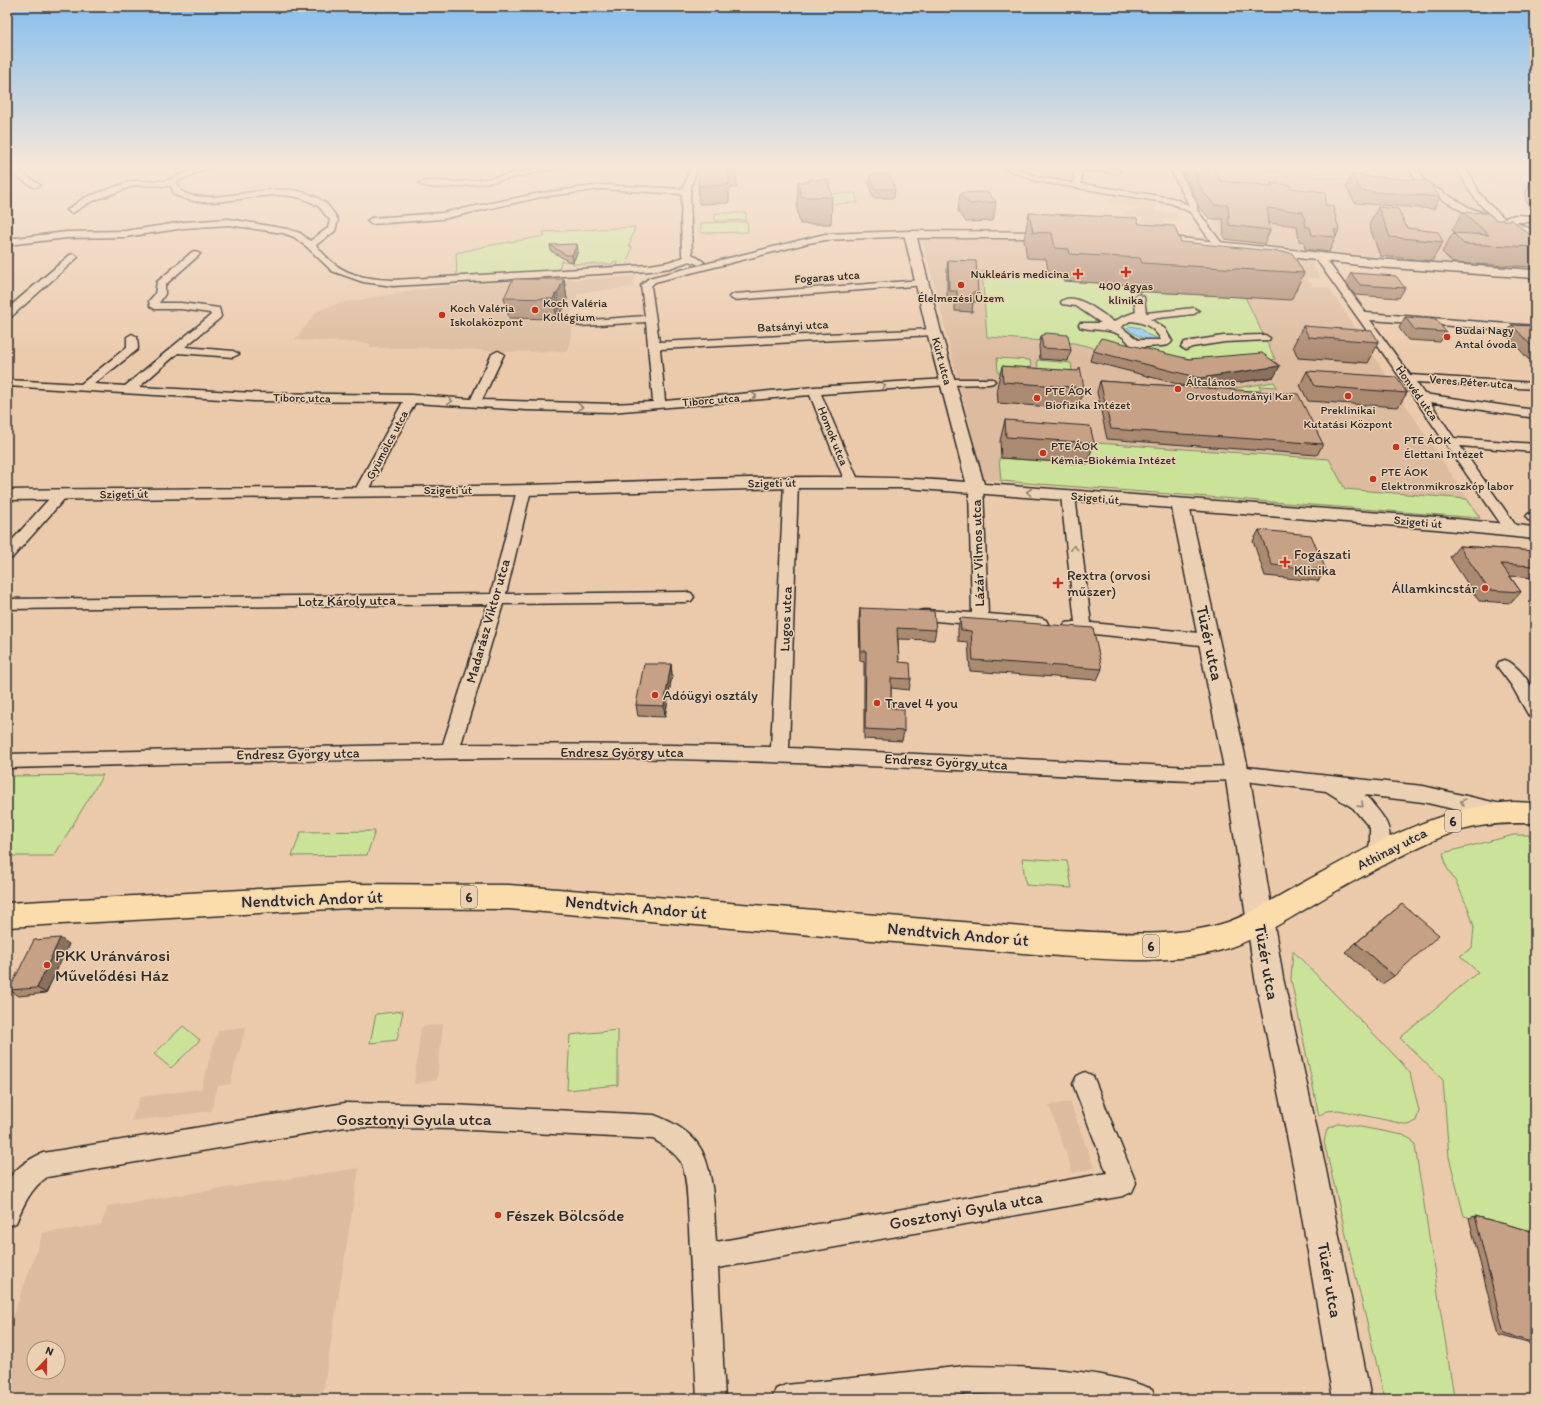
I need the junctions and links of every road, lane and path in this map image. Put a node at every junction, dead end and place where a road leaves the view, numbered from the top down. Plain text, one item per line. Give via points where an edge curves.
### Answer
1 (148, 231) edge
2 (282, 231) edge
3 (330, 231) edge
4 (687, 231) edge
5 (1209, 231) edge
6 (1524, 231) edge
7 (910, 234) junction
8 (1069, 235) edge
9 (1535, 236) edge
10 (1137, 238) edge
11 (7, 242) edge
12 (310, 244) junction
13 (1218, 245) junction
14 (195, 254) dead end
15 (1319, 256) junction
16 (73, 257) dead end
17 (690, 258) junction
18 (708, 265) junction
19 (1535, 274) edge
20 (922, 283) junction
21 (1139, 297) dead end
22 (734, 298) dead end
23 (1066, 302) dead end
24 (1194, 311) dead end
25 (7, 315) edge
26 (1361, 316) junction
27 (651, 319) junction
28 (1129, 320) junction
29 (581, 322) dead end
30 (1084, 325) dead end
31 (1535, 329) edge
32 (934, 332) junction
33 (132, 337) dead end
34 (1265, 338) dead end
35 (1166, 342) junction
36 (654, 346) junction
37 (177, 350) junction
38 (233, 354) dead end
39 (498, 354) dead end
40 (1406, 378) junction
41 (989, 381) dead end
42 (947, 382) junction
43 (7, 383) edge
44 (1535, 386) edge
45 (84, 387) junction
46 (128, 390) junction
47 (814, 391) junction
48 (1420, 397) junction
49 (411, 399) junction
50 (475, 403) junction
51 (659, 405) junction
52 (1535, 414) edge
53 (1451, 441) junction
54 (1535, 448) edge
55 (852, 482) junction
56 (791, 483) junction
57 (976, 487) junction
58 (362, 490) junction
59 (524, 490) junction
60 (60, 494) junction
61 (7, 495) edge
62 (1068, 496) junction
63 (1180, 505) junction
64 (1205, 506) junction
65 (1534, 522) edge
66 (1185, 525) junction
67 (1512, 530) junction
68 (7, 554) edge
69 (686, 597) dead end
70 (497, 599) junction
71 (7, 604) edge
72 (924, 615) edge
73 (980, 619) junction
74 (1084, 628) junction
75 (1210, 640) junction
76 (1505, 666) dead end
77 (1535, 711) edge
78 (450, 751) junction
79 (780, 755) junction
80 (7, 760) edge
81 (1237, 773) junction
82 (1328, 784) junction
83 (1501, 812) junction
84 (1535, 813) edge
85 (1375, 858) junction
86 (7, 915) edge
87 (1260, 922) junction
88 (1085, 1084) dead end
89 (7, 1214) edge
90 (704, 1257) junction
91 (711, 1399) edge
92 (786, 1399) edge
93 (1142, 1399) edge
94 (1352, 1399) edge

1 - 11 street via 125,234 67,235
2 - 12 street via 297,235
3 - 12 street
4 - 17 street via 687,254
5 - 13 street
6 - 9 street
7 - 8 street
7 - 18 street via 817,238
7 - 20 street, Kürt utca
10 - 13 street
12 - 17 street via 335,268 375,282 393,283 650,268
13 - 15 street
14 - 37 street via 160,284 160,294 154,302 155,306 215,310 216,316
15 - 19 street via 1377,263
15 - 26 street, Honvéd utca
16 - 25 street
17 - 18 street
18 - 27 street via 652,280 646,285
20 - 22 street, Fogaras utca
20 - 32 street, Kürt utca
21 - 28 street
23 - 28 street via 1079,303
24 - 28 street
26 - 31 street
26 - 40 street, Honvéd utca
27 - 29 street
27 - 36 street
28 - 30 street
28 - 35 street via 1155,325
28 - 35 street via 1136,344
32 - 36 street, Batsányi utca
32 - 42 street, Kürt utca
33 - 45 street via 133,348
34 - 35 street via 1223,339 1189,344 1188,348
36 - 51 street
37 - 38 street
37 - 46 street
39 - 50 street
40 - 44 street, Veres Péter utca
40 - 48 street, Honvéd utca
41 - 42 street, Tiborc utca
47 -> 42 street, Tiborc utca
42 - 57 street, Kürt utca
43 - 45 street, Tiborc utca
45 - 46 street, Tiborc utca
46 - 49 street, Tiborc utca via 254,397
51 -> 47 street, Tiborc utca
47 - 55 street, Homok utca
48 - 52 street
48 - 53 street, Honvéd utca
49 -> 50 street, Tiborc utca
49 - 58 street, Gyümölcs utca
50 -> 51 street, Tiborc utca via 611,408
53 - 54 street
53 - 67 street, Honvéd utca
55 - 56 street, Szigeti út
55 - 57 street, Szigeti út via 906,482
56 - 59 street, Szigeti út
56 - 79 street, Lugos utca
62 -> 57 street, Szigeti út
57 - 73 street, Lázár Vilmos utca
58 - 59 street, Szigeti út
58 - 60 street, Szigeti út
59 - 70 street, Madarász Viktor utca
60 - 61 street, Szigeti út
60 - 68 street
62 - 63 street, Szigeti út
74 -> 62 street
63 - 64 street, Szigeti út
63 - 66 street, Tüzér utca
64 - 66 street via 1197,510
64 - 67 street, Szigeti út
65 - 67 street, Szigeti út
66 - 75 street, Tüzér utca
69 - 70 street, Lotz Károly utca
70 - 71 street, Lotz Károly utca
70 - 78 street, Madarász Viktor utca
72 - 73 street
73 - 74 street
74 - 75 street
75 - 81 street, Tüzér utca
76 - 77 street via 1521,686
78 - 79 street, Endresz György utca
78 - 80 street, Endresz György utca
79 - 81 street, Endresz György utca via 1192,774
81 - 82 street, Endresz György utca
81 - 87 street, Tüzér utca
83 -> 82 street, Endresz György utca via 1423,794
82 -> 85 street via 1360,802 1379,824 1380,843
83 - 84 main road, Athinay utca / 6
83 - 85 main road, Athinay utca / 6 via 1442,825
85 - 87 main road, Athinay utca / 6
86 - 87 main road, Nendtvich Andor út / 6 via 349,896 509,897 1106,946 1189,943 1229,935
87 - 94 street, Tüzér utca via 1269,978 1310,1170
88 - 90 street, Gosztonyi Gyula utca via 1123,1183
89 - 90 street, Gosztonyi Gyula utca via 21,1184 33,1170 43,1164 345,1116 451,1117 654,1127 673,1138 689,1153 692,1160 699,1186
90 - 91 street, Gosztonyi Gyula utca
92 - 93 street via 965,1380 1032,1382 1098,1390

